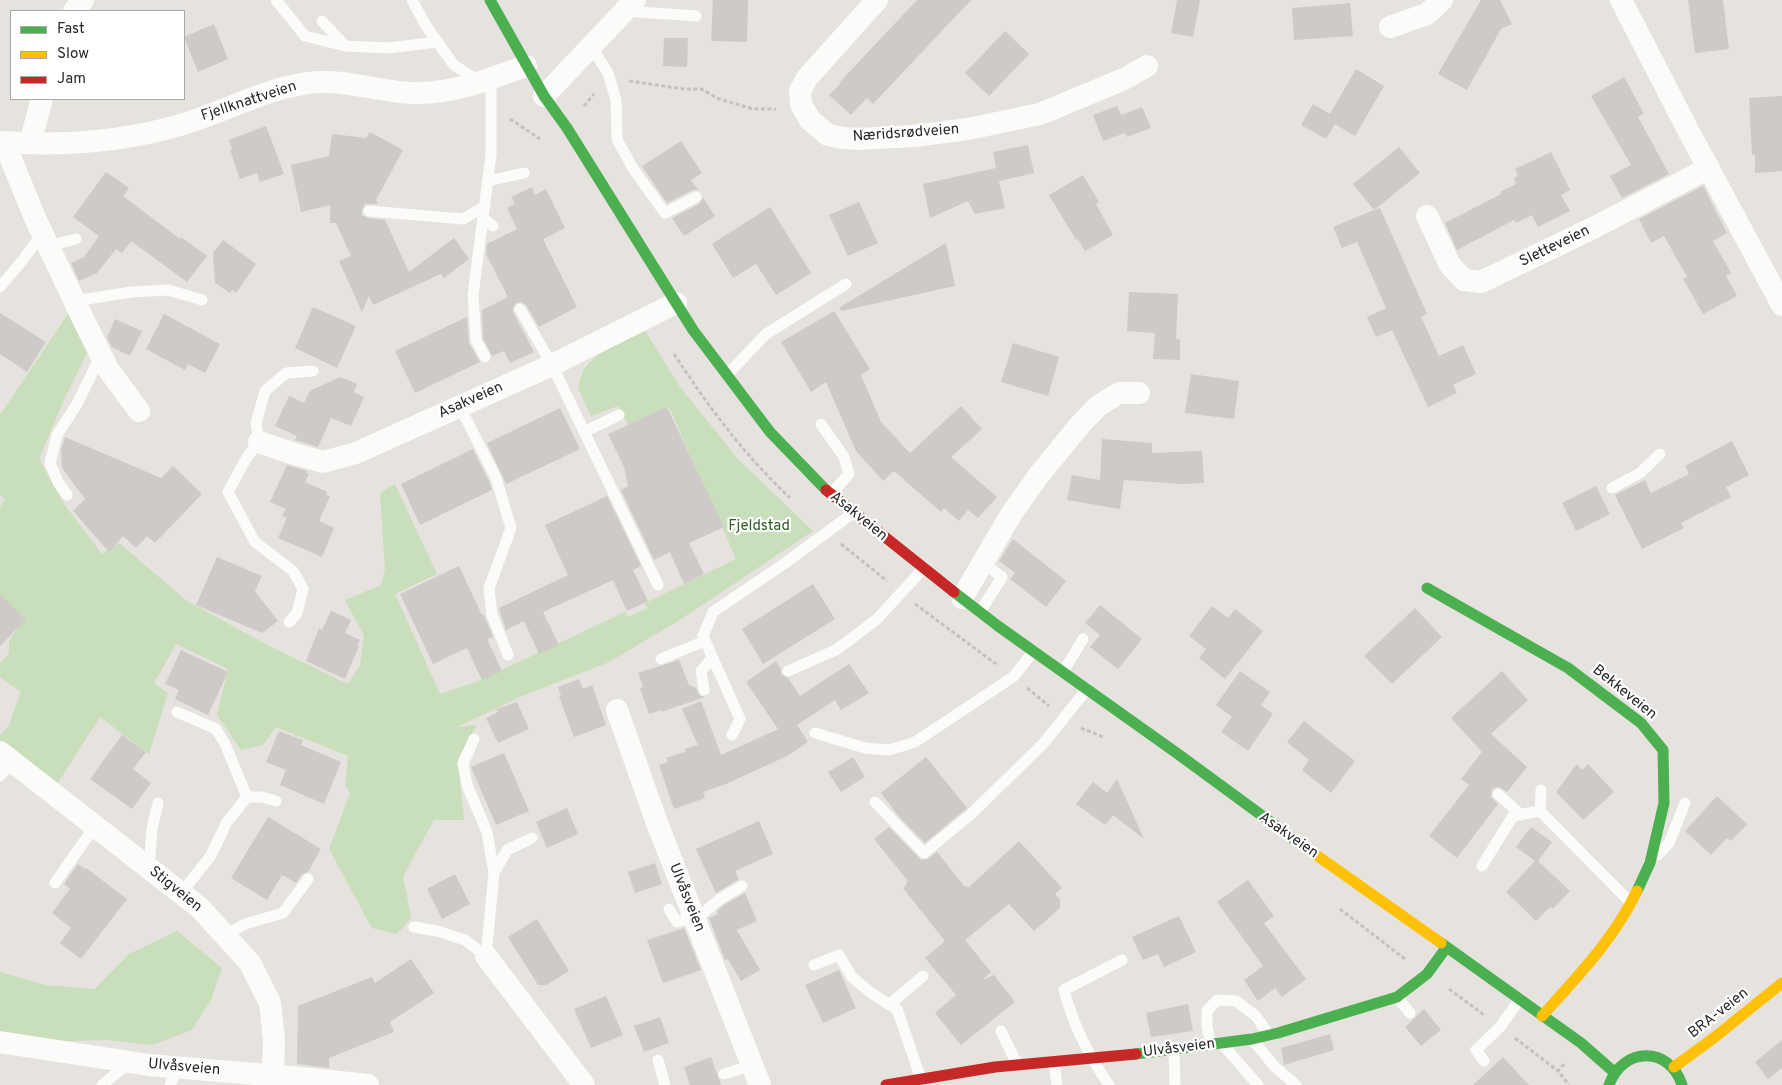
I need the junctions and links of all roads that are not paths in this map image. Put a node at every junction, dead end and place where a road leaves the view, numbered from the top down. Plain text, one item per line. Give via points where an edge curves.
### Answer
1 (276, 0) edge
2 (412, 0) edge
3 (490, 0) edge
4 (877, 0) edge
5 (1442, 0) edge
6 (1621, 0) edge
7 (630, 6) edge
8 (696, 16) dead end
9 (322, 21) dead end
10 (1390, 27) dead end
11 (437, 42) junction
12 (345, 46) junction
13 (591, 46) junction
14 (526, 66) junction
15 (1147, 66) dead end
16 (486, 80) junction
17 (544, 96) junction
18 (42, 100) edge
19 (2, 142) edge
20 (30, 143) junction
21 (1709, 168) junction
22 (524, 173) dead end
23 (488, 181) junction
24 (696, 197) dead end
25 (369, 211) dead end
26 (484, 212) junction
27 (1427, 216) dead end
28 (493, 226) dead end
29 (76, 239) dead end
30 (45, 240) junction
31 (846, 284) dead end
32 (0, 287) edge
33 (202, 300) dead end
34 (74, 302) junction
35 (676, 303) junction
36 (1782, 305) edge
37 (520, 310) dead end
38 (101, 355) junction
39 (485, 357) dead end
40 (552, 365) junction
41 (313, 371) dead end
42 (727, 375) junction
43 (1139, 393) dead end
44 (460, 407) junction
45 (139, 411) dead end
46 (619, 415) dead end
47 (821, 424) dead end
48 (584, 432) junction
49 (259, 442) junction
50 (1660, 454) dead end
51 (1612, 488) dead end
52 (831, 494) junction
53 (67, 495) dead end
54 (853, 512) junction
55 (924, 568) junction
56 (658, 585) dead end
57 (1427, 588) dead end
58 (971, 605) junction
59 (289, 622) dead end
60 (1083, 639) dead end
61 (705, 641) junction
62 (1034, 651) junction
63 (508, 655) dead end
64 (712, 658) junction
65 (661, 659) dead end
66 (788, 671) dead end
67 (1064, 672) junction
68 (1087, 689) junction
69 (704, 690) dead end
70 (617, 710) dead end
71 (177, 712) dead end
72 (815, 733) dead end
73 (732, 735) dead end
74 (474, 739) dead end
75 (4, 763) edge
76 (1541, 790) dead end
77 (1498, 794) dead end
78 (247, 797) junction
79 (276, 801) dead end
80 (875, 802) dead end
81 (158, 803) dead end
82 (1685, 803) dead end
83 (1540, 811) junction
84 (1521, 815) junction
85 (95, 826) junction
86 (532, 838) dead end
87 (1650, 863) junction
88 (1482, 866) dead end
89 (149, 868) junction
90 (494, 873) junction
91 (308, 879) dead end
92 (55, 883) dead end
93 (742, 886) dead end
94 (181, 893) junction
95 (1631, 903) junction
96 (669, 909) dead end
97 (694, 918) junction
98 (414, 927) dead end
99 (225, 935) junction
100 (1446, 948) junction
101 (486, 956) junction
102 (1122, 960) dead end
103 (814, 965) dead end
104 (923, 976) dead end
105 (1782, 983) edge
106 (1397, 997) junction
107 (1520, 999) junction
108 (890, 1005) junction
109 (1410, 1013) dead end
110 (1542, 1016) junction
111 (1001, 1031) dead end
112 (1269, 1035) junction
113 (1252, 1039) junction
114 (0, 1042) edge
115 (1216, 1044) junction
116 (1174, 1050) junction
117 (1091, 1059) junction
118 (658, 1060) dead end
119 (1484, 1061) dead end
120 (130, 1062) junction
121 (1054, 1062) junction
122 (1018, 1065) junction
123 (1674, 1068) junction
124 (1614, 1072) junction
125 (724, 1074) dead end
126 (756, 1075) edge
127 (174, 1076) edge
128 (273, 1076) junction
129 (921, 1079) junction
130 (947, 1080) edge
131 (301, 1081) edge
132 (901, 1084) edge
133 (102, 1085) edge
134 (368, 1085) edge
135 (584, 1085) edge
136 (665, 1085) edge
137 (886, 1085) edge
138 (1058, 1085) edge
139 (1109, 1085) edge
140 (1175, 1085) edge
141 (1258, 1085) edge
142 (1296, 1085) edge
143 (1609, 1085) edge
144 (1682, 1085) edge

1 - 12 lane via 306,36
2 - 11 lane
3 - 14 main road, Asakveien
4 - 15 street, Næridsrødveien via 806,78 800,91 801,104 810,120 828,135 859,139 914,136 1004,123 1040,114
5 - 10 street via 1427,14
6 - 21 street
7 - 8 lane
7 - 13 street
9 - 12 lane
11 - 12 lane via 389,48
11 - 16 lane via 454,65
13 - 17 street
13 - 24 lane via 608,73 616,100 617,139 632,167 665,213
14 - 16 street, Fjellknattveien
14 - 17 main road, Asakveien
16 - 20 street, Fjellknattveien via 443,92 412,93 329,81 308,83 272,91 181,125 136,136
16 - 23 lane via 491,105
17 - 35 main road, Asakveien
18 - 20 street
19 - 20 street, Fjellknattveien
19 - 30 street, Fjellknattveien
21 - 27 street, Sletteveien via 1481,282 1464,280 1450,265
21 - 36 street
22 - 23 lane
23 - 26 lane
25 - 26 lane via 463,219
26 - 28 lane
26 - 39 lane via 473,295 476,340
29 - 30 lane
30 - 32 lane
30 - 34 street, Fjellknattveien
31 - 42 lane via 766,334
33 - 34 lane via 168,290 132,292
34 - 38 street, Fjellknattveien
35 - 40 street, Asakveien
35 - 42 main road, Asakveien
37 - 40 lane
38 - 45 street, Fjellknattveien
38 - 53 lane via 77,404 57,435 50,463
40 - 44 street, Asakveien
40 - 48 lane
41 - 49 lane via 286,373 265,391 256,423
42 - 52 main road, Asakveien via 770,432
43 - 58 street via 1118,393 1098,406 1039,475 983,562
44 - 49 street, Asakveien via 356,453 323,462
44 - 63 lane via 496,478 511,528 489,588 492,614
46 - 48 lane
47 - 52 lane via 844,457 849,474
48 - 56 lane
49 - 59 lane via 247,456 228,492 255,542 293,571 303,589 297,613
50 - 51 lane via 1640,473
52 - 54 main road, Asakveien
54 - 55 main road, Asakveien
54 - 61 lane via 713,612 703,636
55 - 58 main road, Asakveien
55 - 66 lane via 876,620 843,645
57 - 87 main road, Bekkeveien via 1568,668 1641,723 1664,750 1664,803
58 - 62 main road, Asakveien
60 - 67 lane
61 - 64 lane
61 - 65 lane
62 - 67 main road, Asakveien
62 - 72 lane via 1013,677 915,742 889,750 865,748
64 - 69 lane via 701,671
64 - 73 lane via 740,719
67 - 68 main road, Asakveien
68 - 80 lane via 1043,744 970,815 924,853
68 - 100 main road, Asakveien
70 - 97 street, Ulvåsveien
71 - 78 lane via 216,729
74 - 90 lane via 463,764 467,785 487,832
75 - 85 street, Stigveien
76 - 83 lane
77 - 84 lane
78 - 79 lane
78 - 94 lane via 227,822 210,857
81 - 89 lane
82 - 87 lane via 1670,843
83 - 84 lane
83 - 95 lane
84 - 88 lane via 1512,816
85 - 89 street, Stigveien
85 - 92 lane
86 - 90 lane via 507,850
87 - 95 main road, Bekkeveien
89 - 94 street, Stigveien
90 - 101 lane
91 - 99 lane via 283,913 245,924
93 - 97 lane
94 - 99 street, Stigveien
95 - 110 main road, Bekkeveien via 1599,952
96 - 97 lane via 678,922
97 - 126 street, Ulvåsveien
98 - 101 lane via 465,940
99 - 128 street, Stigveien via 250,963 270,1003
100 - 106 main road, Ulvåsveien via 1427,974
100 - 107 main road, Asakveien
101 - 135 street
102 - 117 lane via 1064,990 1069,1011
103 - 108 lane via 839,955 852,977
104 - 108 lane
105 - 123 main road, BRA-veien
106 - 109 lane
106 - 112 main road, Ulvåsveien
107 - 110 main road, Asakveien
107 - 119 lane via 1500,1027 1476,1050
108 - 129 lane via 897,1009
110 - 124 main road, Asakveien
111 - 122 lane
112 - 113 main road, Ulvåsveien
112 - 115 lane via 1256,1016 1236,1001 1217,1000 1207,1011 1207,1027
113 - 115 main road, Ulvåsveien
113 - 142 lane via 1274,1067
114 - 120 street, Ulvåsveien
115 - 116 main road, Ulvåsveien
115 - 141 lane
116 - 117 main road, Ulvåsveien
116 - 140 lane
117 - 121 main road, Ulvåsveien
117 - 139 lane
118 - 136 lane
120 - 127 street, Ulvåsveien
120 - 133 lane
121 - 122 main road, Ulvåsveien
121 - 138 lane
122 - 130 main road, Ulvåsveien
123 - 124 main road via 1662,1059 1650,1056 1624,1062
123 - 144 main road
124 - 143 main road
125 - 126 lane
127 - 128 street, Ulvåsveien
128 - 131 street, Ulvåsveien
129 - 130 main road, Ulvåsveien
129 - 132 main road, Ulvåsveien
131 - 134 street, Ulvåsveien
132 - 137 main road, Ulvåsveien

